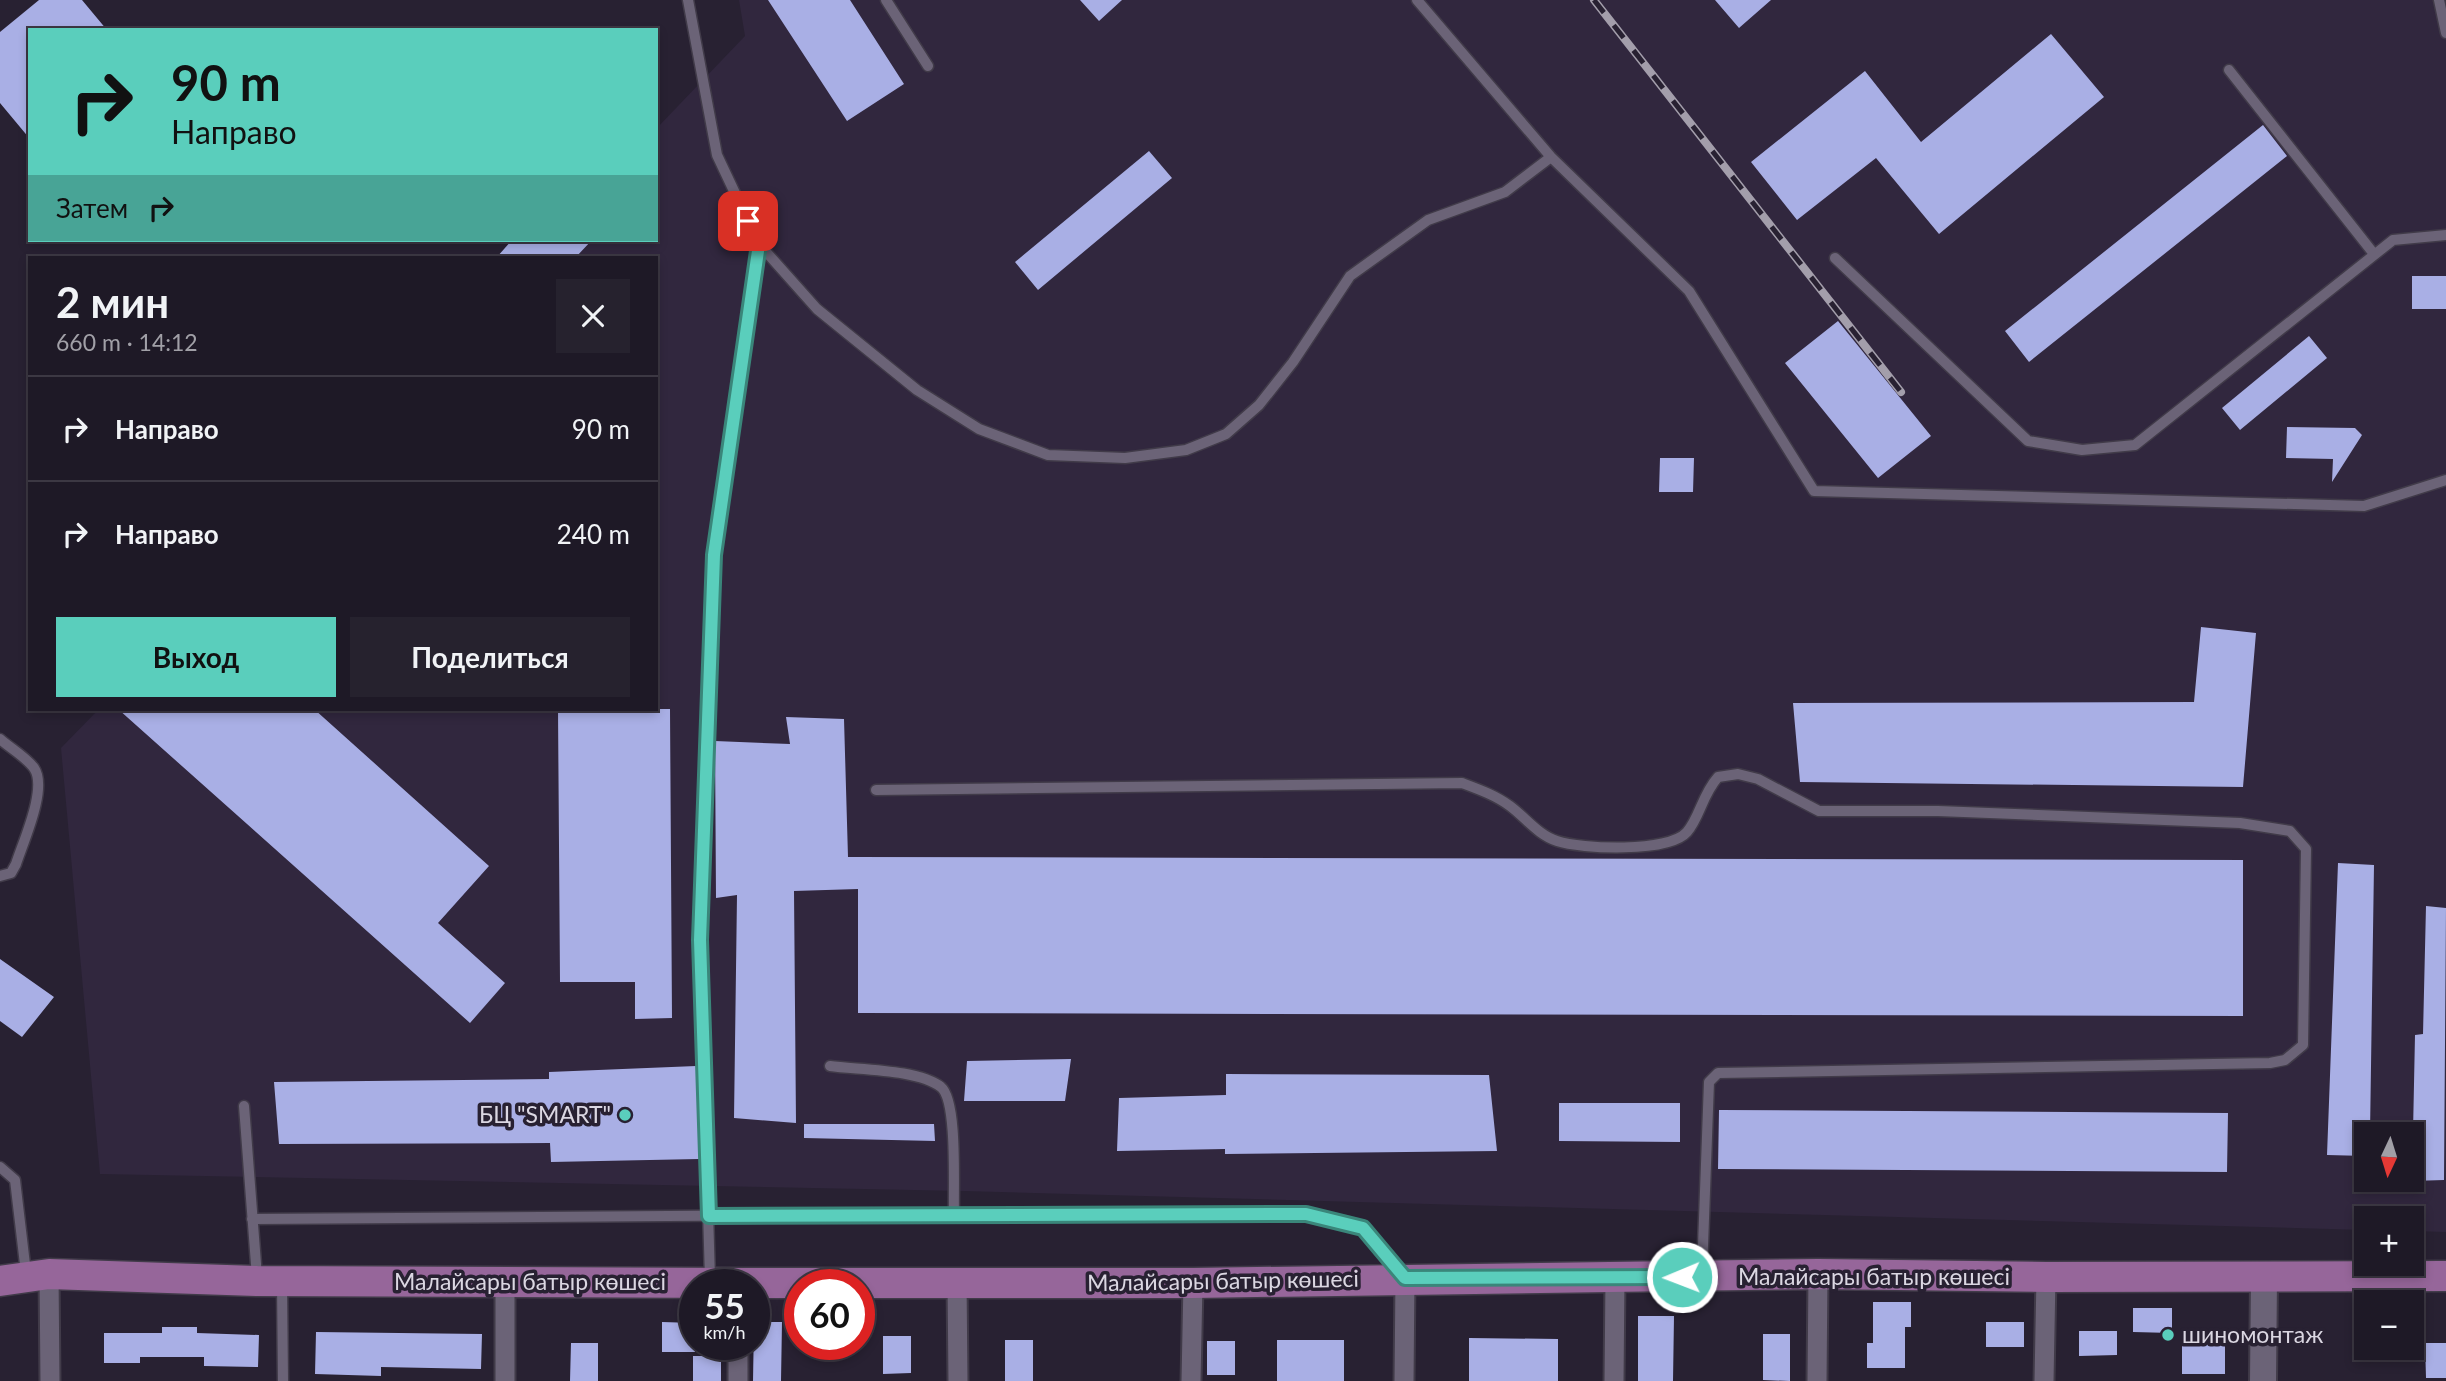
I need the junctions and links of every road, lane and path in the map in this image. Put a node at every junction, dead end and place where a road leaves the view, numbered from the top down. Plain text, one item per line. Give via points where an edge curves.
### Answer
1 (688, 0) edge
2 (886, 0) edge
3 (1417, 0) edge
4 (2439, 0) edge
5 (2446, 33) edge
6 (928, 66) dead end
7 (2229, 70) dead end
8 (1551, 157) junction
9 (2446, 235) edge
10 (759, 244) junction
11 (2374, 254) junction
12 (1835, 258) dead end
13 (2446, 480) edge
14 (0, 739) edge
15 (876, 790) dead end
16 (0, 876) edge
17 (830, 1066) dead end
18 (244, 1107) dead end
19 (0, 1167) edge
20 (954, 1214) junction
21 (709, 1216) junction
22 (252, 1219) junction
23 (725, 1269) edge
24 (1818, 1274) junction
25 (2446, 1276) edge
26 (1702, 1277) junction
27 (2046, 1277) junction
28 (2264, 1277) junction
29 (25, 1278) edge
30 (1405, 1278) junction
31 (1615, 1279) junction
32 (270, 1280) junction
33 (957, 1281) junction
34 (505, 1283) junction
35 (770, 1283) edge
36 (1192, 1283) junction
37 (679, 1284) edge
38 (738, 1360) edge
39 (50, 1381) edge
40 (283, 1381) edge
41 (505, 1381) edge
42 (738, 1381) edge
43 (958, 1381) edge
44 (1191, 1381) edge
45 (1404, 1381) edge
46 (1614, 1381) edge
47 (1817, 1381) edge
48 (2044, 1381) edge
49 (2263, 1381) edge

1 - 10 lane via 717,155
2 - 6 lane
3 - 8 lane
4 - 5 lane
7 - 11 lane
8 - 10 lane via 1505,192 1429,220 1350,276 1293,362 1259,405 1226,434 1186,450 1125,458 1048,455 979,429 917,390 817,309
8 - 13 lane via 1689,291 1814,491 2364,506
9 - 11 lane via 2393,240
10 - 21 lane via 714,555 700,940
11 - 12 lane via 2135,445 2082,450 2028,441
14 - 16 lane via 33,768 39,780 16,864 11,873
15 - 26 lane via 1462,783 1494,796 1557,841 1627,849 1666,843 1686,834 1705,792 1718,777 1738,774 1758,779 1819,811 2240,823 2290,831 2306,849 2303,1045 2285,1060 1718,1073 1709,1082
17 - 20 lane via 922,1077 943,1088 951,1106
18 - 22 lane
19 - 29 lane via 15,1180
20 - 21 lane
20 - 30 lane via 1306,1214 1363,1228
21 - 22 lane
21 - 23 lane
22 - 32 lane
24 - 26 main road, Малайсары батыр көшесі
24 - 27 main road, Малайсары батыр көшесі
24 - 47 street
25 - 28 main road, Малайсары батыр көшесі
26 - 31 main road, Малайсары батыр көшесі
27 - 28 main road, Малайсары батыр көшесі
27 - 48 street
28 - 49 street
29 - 32 main road, Малайсары батыр көшесі
29 - 39 street
30 - 31 main road, Малайсары батыр көшесі
30 - 36 main road, Малайсары батыр көшесі
30 - 45 street
31 - 46 street
32 - 34 main road, Малайсары батыр көшесі
32 - 40 lane
33 - 35 main road, Малайсары батыр көшесі
33 - 36 main road, Малайсары батыр көшесі
33 - 43 street
34 - 37 main road, Малайсары батыр көшесі
34 - 41 street
36 - 44 street
38 - 42 street

